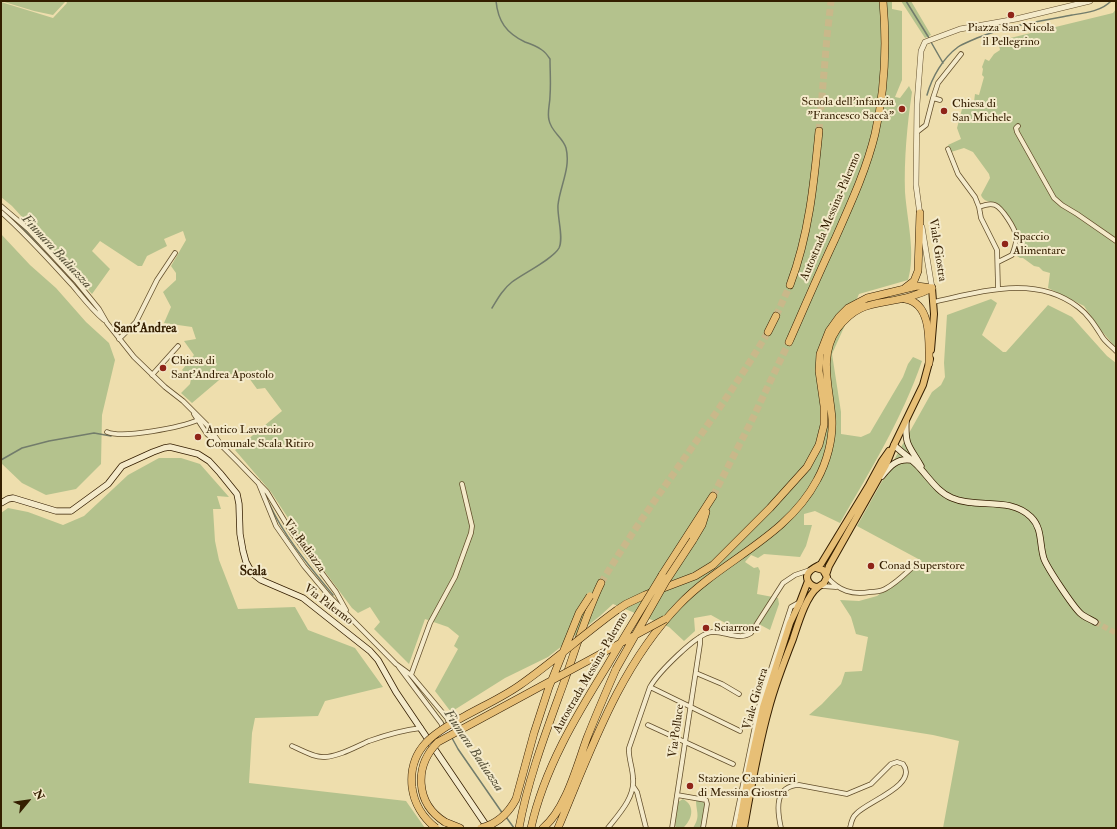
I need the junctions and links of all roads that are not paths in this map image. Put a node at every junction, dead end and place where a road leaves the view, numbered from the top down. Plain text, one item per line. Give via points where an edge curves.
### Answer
1 (882, 1) edge
2 (1090, 1) edge
3 (961, 54) dead end
4 (933, 98) junction
5 (940, 100) dead end
6 (1018, 126) dead end
7 (819, 131) tunnel mouth
8 (917, 132) junction
9 (948, 149) dead end
10 (1, 206) edge
11 (979, 207) junction
12 (1, 212) edge
13 (920, 214) junction
14 (1116, 241) edge
15 (175, 253) dead end
16 (998, 262) junction
17 (790, 285) tunnel mouth
18 (932, 288) junction
19 (998, 288) junction
20 (900, 295) junction
21 (934, 302) junction
22 (776, 316) tunnel mouth
23 (107, 323) junction
24 (768, 332) tunnel mouth
25 (119, 339) junction
26 (789, 342) tunnel mouth
27 (178, 346) dead end
28 (1116, 351) edge
29 (929, 362) junction
30 (152, 375) junction
31 (825, 390) junction
32 (199, 419) junction
33 (906, 421) junction
34 (107, 432) dead end
35 (894, 445) junction
36 (911, 452) junction
37 (911, 460) junction
38 (927, 475) junction
39 (258, 482) junction
40 (462, 484) dead end
41 (872, 489) junction
42 (711, 499) tunnel mouth
43 (1, 503) edge
44 (699, 523) junction
45 (917, 564) dead end
46 (813, 569) junction
47 (795, 575) junction
48 (826, 576) junction
49 (807, 580) junction
50 (601, 583) tunnel mouth
51 (820, 586) junction
52 (837, 588) junction
53 (592, 597) junction
54 (800, 602) junction
55 (348, 614) junction
56 (665, 620) junction
57 (1095, 622) tunnel mouth
58 (700, 637) junction
59 (376, 643) junction
60 (383, 650) junction
61 (370, 651) junction
62 (376, 658) junction
63 (396, 664) junction
64 (696, 673) junction
65 (411, 675) junction
66 (650, 687) junction
67 (739, 694) dead end
68 (690, 706) junction
69 (419, 725) junction
70 (648, 725) dead end
71 (447, 730) junction
72 (740, 731) dead end
73 (431, 742) junction
74 (685, 742) junction
75 (292, 746) dead end
76 (733, 764) dead end
77 (633, 786) junction
78 (677, 795) junction
79 (436, 828) edge
80 (460, 828) edge
81 (481, 828) edge
82 (488, 828) edge
83 (519, 828) edge
84 (531, 828) edge
85 (543, 828) edge
86 (558, 828) edge
87 (608, 828) edge
88 (646, 828) edge
89 (672, 828) edge
90 (704, 828) edge
91 (734, 828) edge
92 (738, 828) edge
93 (744, 828) edge
94 (781, 828) edge
95 (850, 828) edge

1 - 26 highway, Autostrada Messina-Palermo via 884,71 874,136 848,209
2 - 8 street, Viale Giostra via 1016,20 960,29 927,40 921,51
3 - 4 street via 941,79
4 - 5 street
4 - 8 street via 926,125
6 - 14 street via 1017,132 1054,198
7 - 17 highway, Autostrada Messina-Palermo via 807,229
8 - 13 street, Viale Giostra via 916,185
9 - 11 street via 958,174
10 - 23 street via 28,229 77,282
11 - 16 street via 981,218 998,250
11 - 16 street via 991,204 997,206 1016,235 1012,255
12 - 23 street
13 - 18 street, Viale Giostra
13 - 20 highway via 918,271 911,284
15 - 25 street via 157,280 136,322
16 - 19 street
18 - 20 highway via 912,296
18 - 21 main road, Viale Giostra
19 - 21 street
19 - 28 street via 1042,289 1056,295 1078,307 1092,320 1104,340
20 - 29 highway via 915,302 924,312 929,341
20 - 31 highway via 861,300 839,317 829,331 820,354 819,371
21 - 29 main road, Viale Giostra via 933,339
22 - 24 highway
23 - 25 street
25 - 30 street
27 - 30 street
29 - 33 main road, Viale Giostra via 923,385
30 - 32 street, Via Badiazza via 180,397
31 - 56 highway via 832,418 830,440 826,459 809,494 786,521 696,589
31 - 79 highway, bridge via 823,431 819,445 807,467 718,561 694,576 626,604 520,685 440,730 426,743 415,761 413,788 420,810
32 - 34 street via 170,428 117,435
32 - 39 street, Via Badiazza
33 - 35 main road, Viale Giostra
33 - 36 main road via 906,441
35 - 36 main road via 905,447
35 - 37 main road
35 - 41 main road, Viale Giostra
35 - 46 main road, Viale Giostra via 821,564
36 - 38 main road
37 - 38 main road
37 - 41 main road via 892,464
38 - 57 main road via 938,489 952,499 1009,506 1019,508 1028,514 1040,530 1044,559 1050,570 1076,609
39 - 55 street, Via Badiazza via 336,592
39 - 55 street, Via Badiazza via 276,526 304,566
40 - 65 street via 472,526 471,533 455,577 430,622
41 - 48 main road, Viale Giostra via 829,566
42 - 44 highway
43 - 61 main road, Via Palermo via 13,498 56,511 71,511 106,486 124,465 167,447 191,451 205,458 225,477 238,498 243,551 252,573 261,580 303,598
44 - 84 highway, Autostrada Messina-Palermo, bridge via 683,542 662,575 579,712 542,792
44 - 85 highway, bridge via 692,540 616,669 563,801 553,818
45 - 52 street via 881,591 853,593
46 - 47 street
46 - 48 main road via 823,570
46 - 49 main road
47 - 49 street
47 - 58 street via 782,585 751,633 743,636 712,632
48 - 51 main road
48 - 52 street
49 - 51 main road via 812,586
49 - 54 main road, Viale Giostra
50 - 53 highway
51 - 52 street
51 - 93 main road, Viale Giostra via 815,589 800,618 774,690 754,771
53 - 81 highway, bridge via 579,613 550,687 516,799 504,816 495,823
53 - 83 highway, Autostrada Messina-Palermo, bridge via 544,739
54 - 91 street via 791,607 759,706
54 - 92 main road, Viale Giostra via 790,623 763,707
55 - 59 street, Via Badiazza
56 - 80 highway, bridge via 435,745 425,759 422,770 424,797 431,811 439,819
56 - 86 highway via 630,669 609,707
58 - 64 street, Via Polluce
58 - 66 street via 678,655
59 - 60 street, Via Badiazza
59 - 61 street
60 - 62 street
60 - 63 street, Via Badiazza
61 - 62 main road, Via Palermo
62 - 69 main road, Via Palermo
63 - 65 street, Via Badiazza
63 - 71 street, Via Badiazza
64 - 67 street
64 - 68 street, Via Polluce
65 - 71 street, Via Badiazza via 447,718
66 - 68 street
66 - 77 street via 629,748
68 - 72 street
68 - 74 street, Via Polluce
69 - 73 main road, Via Palermo
69 - 75 street via 324,757
70 - 74 street
71 - 73 street
73 - 82 main road, Via Palermo
74 - 76 street
74 - 78 street, Via Polluce
77 - 87 street via 625,804
77 - 88 street via 637,792
78 - 89 street, Via Polluce
78 - 90 street via 706,800
94 - 95 street via 778,802 787,788 799,785 847,794 871,784 891,764 903,764 907,772 902,782 857,812

